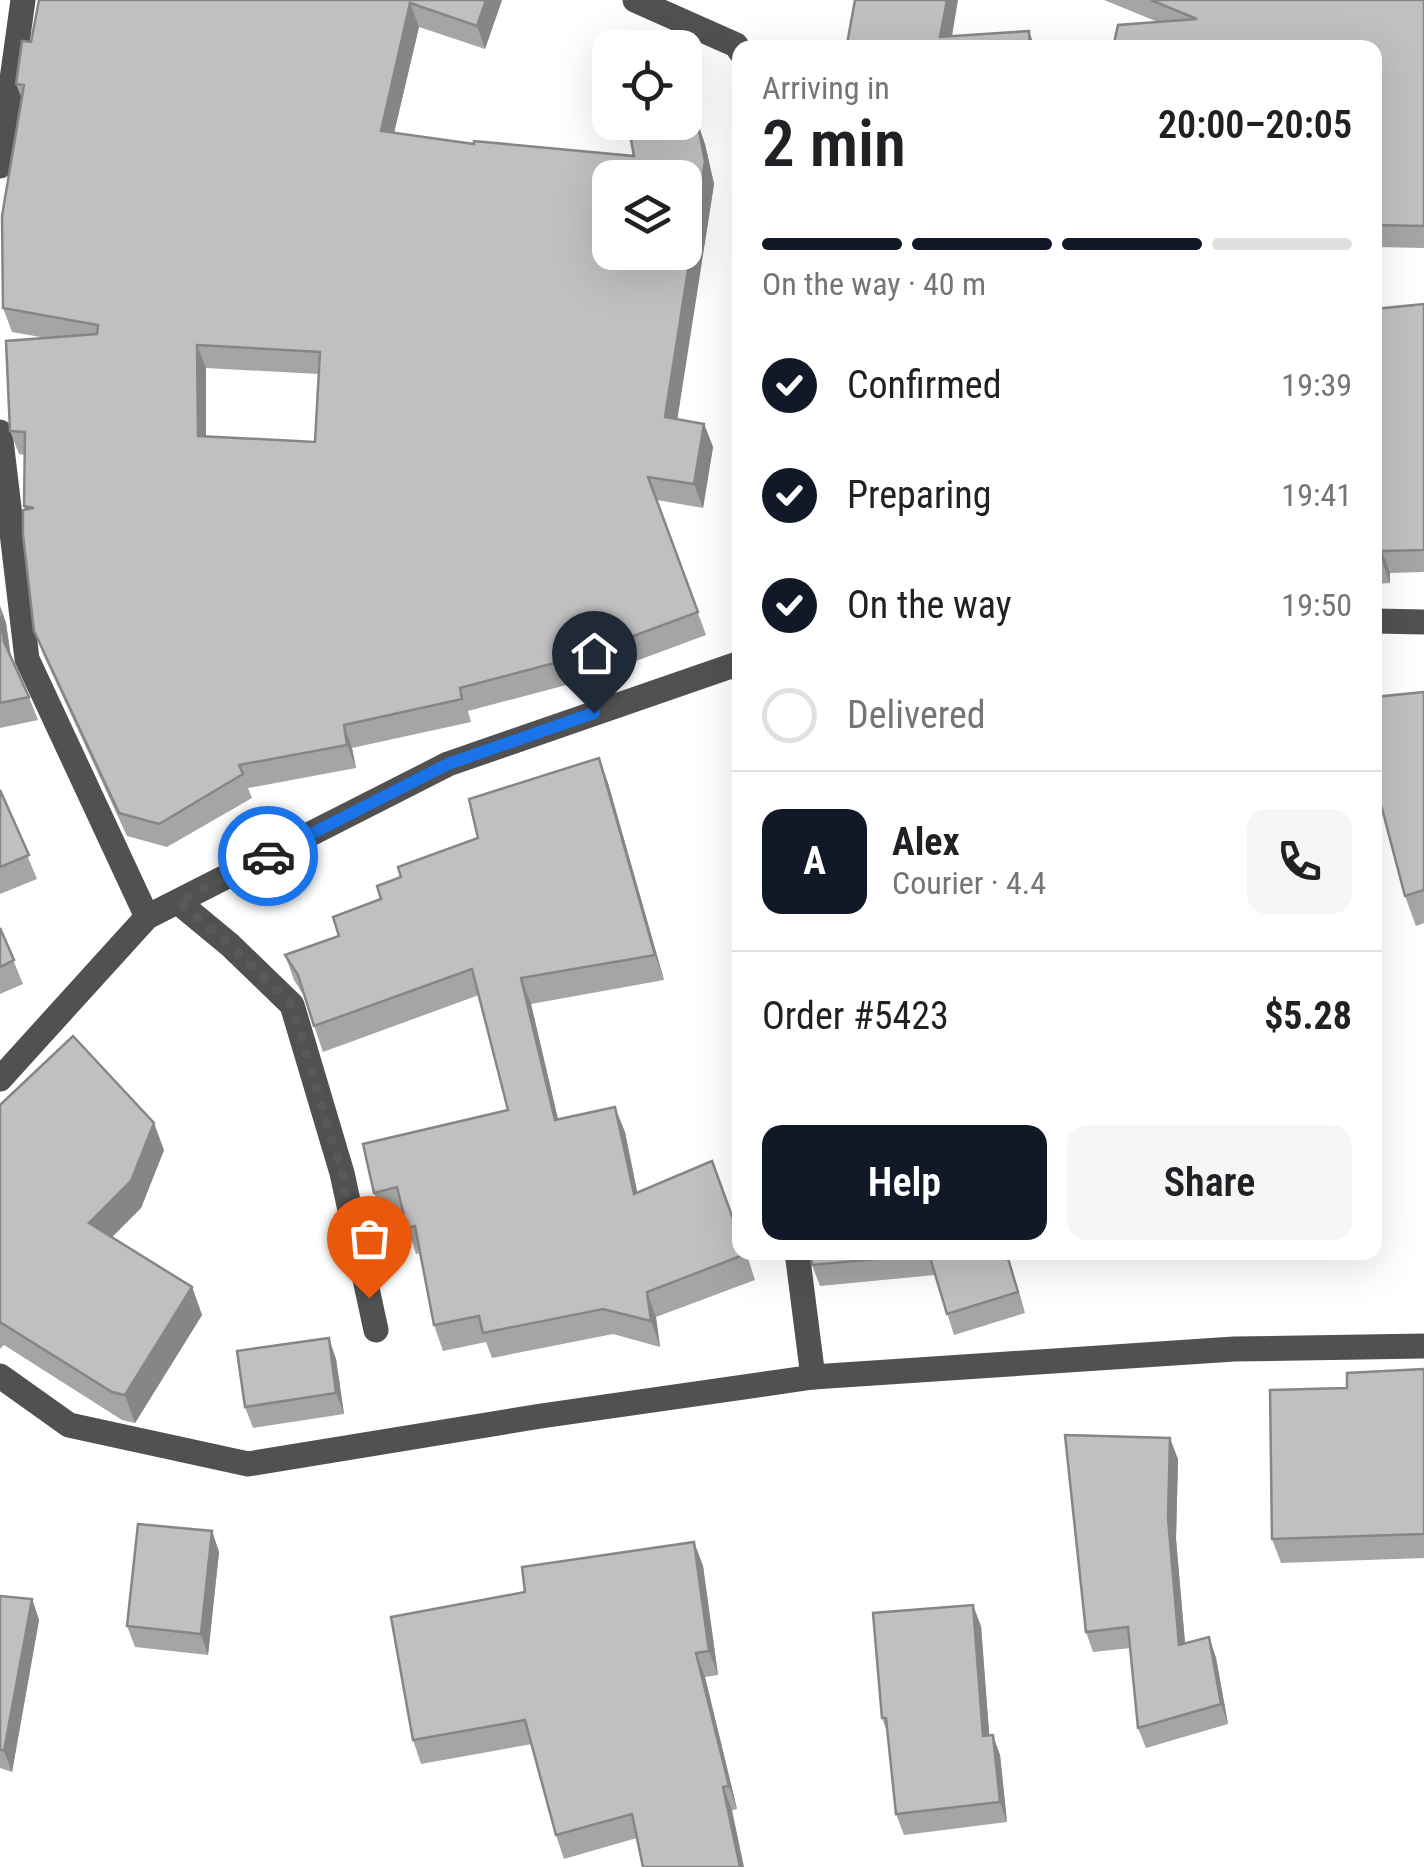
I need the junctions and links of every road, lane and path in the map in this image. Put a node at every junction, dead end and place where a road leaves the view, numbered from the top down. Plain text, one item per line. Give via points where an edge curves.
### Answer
1 (23, 0) edge
2 (635, 0) edge
3 (732, 43) edge
4 (0, 166) edge
5 (0, 432) edge
6 (1382, 622) edge
7 (1424, 622) edge
8 (732, 665) edge
9 (178, 902) junction
10 (147, 918) junction
11 (0, 1079) edge
12 (798, 1260) edge
13 (376, 1330) dead end
14 (1424, 1346) edge
15 (0, 1376) edge
16 (813, 1377) junction

1 - 4 street
2 - 3 street
5 - 10 street via 27,659
6 - 7 street
8 - 9 street via 448,764
9 - 10 street
9 - 13 street via 292,1005 342,1173
10 - 11 street
12 - 16 street
14 - 16 street via 1234,1349
15 - 16 street via 69,1425 248,1464

